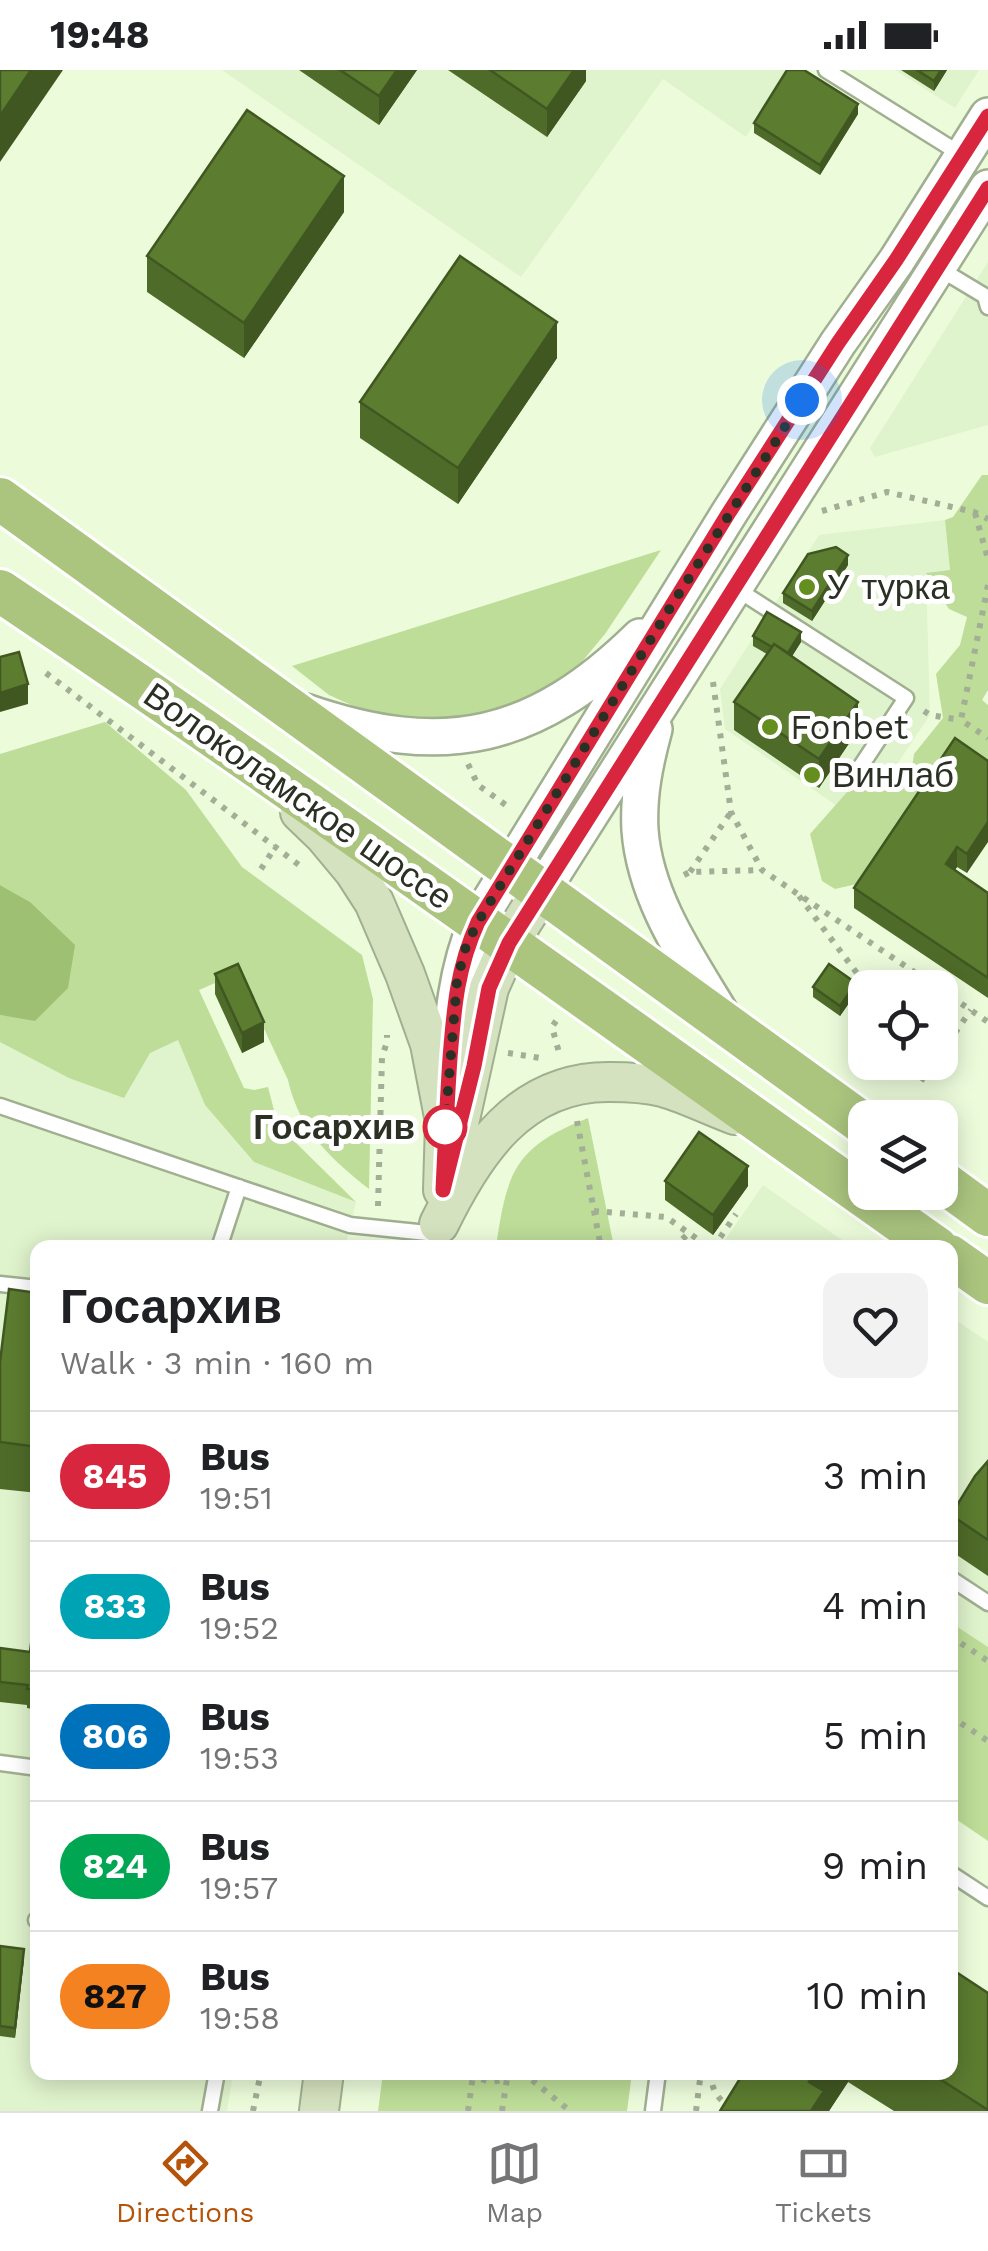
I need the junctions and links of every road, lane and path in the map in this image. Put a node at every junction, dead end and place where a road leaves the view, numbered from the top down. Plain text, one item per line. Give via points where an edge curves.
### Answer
1 (826, 70) edge
2 (988, 116) edge
3 (962, 156) junction
4 (988, 188) edge
5 (938, 268) junction
6 (988, 307) edge
7 (0, 499) edge
8 (816, 512) dead end
9 (974, 512) junction
10 (988, 519) edge
11 (988, 559) edge
12 (988, 585) edge
13 (734, 588) junction
14 (0, 591) edge
15 (670, 608) junction
16 (39, 668) dead end
17 (713, 678) dead end
18 (264, 692) junction
19 (906, 698) junction
20 (662, 700) junction
21 (962, 720) junction
22 (988, 738) edge
23 (243, 758) junction
24 (465, 758) dead end
25 (855, 776) dead end
26 (515, 812) dead end
27 (731, 812) junction
28 (276, 846) junction
29 (304, 868) dead end
30 (261, 869) dead end
31 (762, 870) junction
32 (690, 872) junction
33 (526, 881) junction
34 (672, 881) dead end
35 (795, 892) junction
36 (493, 932) junction
37 (854, 970) edge
38 (912, 970) edge
39 (958, 1001) edge
40 (971, 1010) junction
41 (386, 1019) dead end
42 (726, 1022) junction
43 (988, 1022) edge
44 (552, 1027) dead end
45 (958, 1028) edge
46 (510, 1053) dead end
47 (0, 1106) edge
48 (848, 1113) edge
49 (576, 1116) dead end
50 (445, 1122) junction
51 (769, 1128) junction
52 (843, 1181) junction
53 (239, 1187) junction
54 (958, 1193) edge
55 (673, 1206) edge
56 (594, 1211) junction
57 (736, 1214) dead end
58 (988, 1214) edge
59 (666, 1216) junction
60 (873, 1220) dead end
61 (439, 1224) edge
62 (378, 1228) junction
63 (690, 1233) junction
64 (222, 1240) edge
65 (599, 1240) edge
66 (682, 1240) edge
67 (700, 1240) edge
68 (717, 1240) edge
69 (927, 1240) edge
70 (958, 1262) edge
71 (988, 1283) edge
72 (0, 1284) edge
73 (30, 1287) edge
74 (958, 1583) edge
75 (988, 1603) edge
76 (958, 1641) edge
77 (988, 1661) edge
78 (958, 1721) edge
79 (988, 1741) edge
80 (0, 1763) edge
81 (30, 1767) edge
82 (958, 1878) edge
83 (988, 1898) edge
84 (216, 2080) edge
85 (258, 2080) edge
86 (323, 2080) edge
87 (471, 2080) edge
88 (507, 2080) edge
89 (529, 2080) edge
90 (657, 2080) edge
91 (700, 2080) edge
92 (711, 2080) edge
93 (210, 2111) edge
94 (252, 2111) edge
95 (319, 2111) edge
96 (468, 2111) edge
97 (502, 2111) edge
98 (570, 2111) edge
99 (653, 2111) edge
100 (696, 2111) edge
101 (736, 2111) edge

1 - 3 lane
2 - 3 street
3 - 15 street
4 - 5 street
5 - 6 lane via 985,296
5 - 13 street
7 - 18 main road, Волоколамское шоссе
8 - 9 path via 887,492
9 - 10 path
9 - 11 path
12 - 21 path
13 - 19 lane
13 - 20 street
14 - 23 main road, Волоколамское шоссе
15 - 18 street via 552,706 482,733 378,732 301,711
15 - 33 street
16 - 28 path
17 - 27 path
18 - 33 main road, Волоколамское шоссе
19 - 21 path via 930,714
19 - 25 lane
20 - 33 street
20 - 42 street via 641,789 645,860 678,942
21 - 22 path
23 - 36 main road, Волоколамское шоссе
23 - 50 main road via 324,835 374,902 430,1044
24 - 26 path via 478,785
27 - 31 path
27 - 32 path
28 - 29 path
28 - 30 path
31 - 32 path
31 - 35 path
32 - 34 path
33 - 36 main road
33 - 42 main road, Волоколамское шоссе
35 - 37 path
35 - 38 path
36 - 50 street via 466,946 457,981
36 - 51 main road, Волоколамское шоссе
36 - 61 main road via 489,988
39 - 40 path
40 - 43 path
40 - 45 path
41 - 62 path
42 - 48 main road, Волоколамское шоссе
44 - 46 path via 562,1061
47 - 53 lane
49 - 56 path
50 - 61 main road
51 - 52 main road, Волоколамское шоссе
51 - 61 main road via 664,1088 632,1082 568,1087 532,1103 498,1130
52 - 60 lane
52 - 69 main road, Волоколамское шоссе
53 - 62 lane via 350,1225
53 - 64 lane
54 - 58 main road
55 - 59 path
56 - 59 path
56 - 65 path
57 - 68 path
59 - 63 path
61 - 62 lane
63 - 66 path
63 - 67 path
70 - 71 main road
72 - 73 lane
74 - 75 lane
76 - 77 path
78 - 79 path
80 - 81 lane
82 - 83 lane
84 - 93 lane
85 - 94 path
86 - 95 main road
87 - 96 path
88 - 97 path
89 - 98 path
90 - 99 lane
91 - 100 path
92 - 101 path via 719,2100

